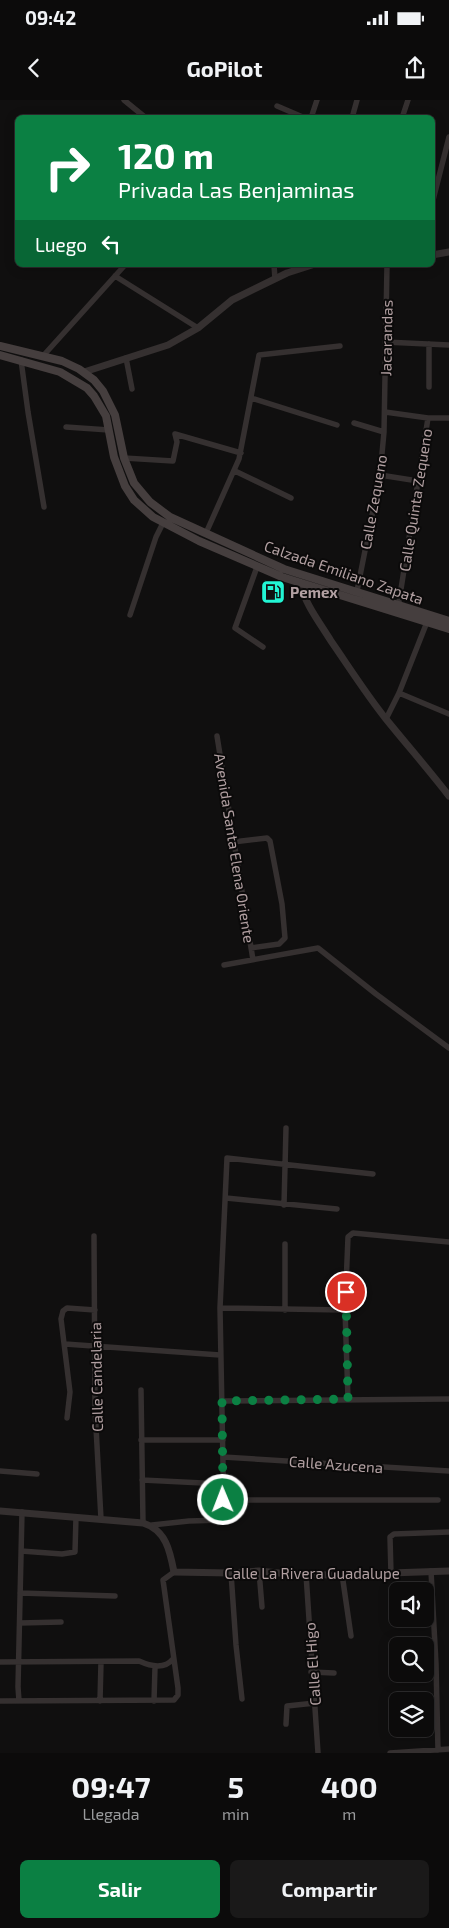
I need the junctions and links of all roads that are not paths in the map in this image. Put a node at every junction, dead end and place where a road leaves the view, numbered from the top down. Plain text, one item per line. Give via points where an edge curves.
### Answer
1 (124, 100) edge
2 (317, 100) edge
3 (357, 100) edge
4 (408, 100) edge
5 (277, 106) dead end
6 (142, 115) edge
7 (298, 115) edge
8 (312, 115) edge
9 (353, 115) edge
10 (403, 115) edge
11 (449, 137) edge
12 (435, 192) edge
13 (449, 252) edge
14 (435, 254) edge
15 (123, 267) edge
16 (274, 267) edge
17 (307, 267) edge
18 (387, 267) edge
19 (115, 276) junction
20 (275, 279) junction
21 (198, 328) junction
22 (385, 342) junction
23 (429, 344) junction
24 (449, 345) edge
25 (0, 346) edge
26 (340, 346) dead end
27 (0, 355) edge
28 (43, 356) junction
29 (126, 358) junction
30 (21, 360) junction
31 (84, 372) junction
32 (94, 380) junction
33 (429, 387) dead end
34 (87, 388) junction
35 (132, 390) dead end
36 (251, 398) junction
37 (385, 412) junction
38 (428, 418) junction
39 (449, 418) edge
40 (354, 423) dead end
41 (337, 425) dead end
42 (66, 427) dead end
43 (109, 430) junction
44 (384, 432) junction
45 (240, 453) junction
46 (124, 458) junction
47 (235, 471) junction
48 (380, 475) junction
49 (418, 481) junction
50 (291, 498) dead end
51 (44, 507) dead end
52 (163, 523) junction
53 (206, 533) junction
54 (257, 567) junction
55 (300, 584) junction
56 (357, 591) junction
57 (398, 609) junction
58 (130, 615) dead end
59 (449, 621) edge
60 (427, 622) junction
61 (449, 629) edge
62 (263, 647) dead end
63 (399, 692) junction
64 (449, 714) edge
65 (386, 719) junction
66 (217, 736) dead end
67 (449, 796) edge
68 (233, 842) junction
69 (251, 948) junction
70 (253, 960) junction
71 (224, 965) dead end
72 (449, 1048) edge
73 (286, 1128) dead end
74 (285, 1164) junction
75 (373, 1174) dead end
76 (226, 1198) junction
77 (284, 1205) junction
78 (337, 1209) dead end
79 (94, 1236) dead end
80 (449, 1242) edge
81 (285, 1244) dead end
82 (220, 1308) junction
83 (95, 1310) junction
84 (285, 1310) junction
85 (345, 1310) junction
86 (65, 1344) junction
87 (95, 1346) junction
88 (220, 1355) junction
89 (141, 1390) dead end
90 (351, 1399) junction
91 (449, 1399) edge
92 (222, 1401) junction
93 (68, 1418) dead end
94 (141, 1440) junction
95 (223, 1440) junction
96 (223, 1457) junction
97 (0, 1471) edge
98 (449, 1471) edge
99 (37, 1474) dead end
100 (142, 1480) junction
101 (223, 1484) junction
102 (223, 1500) junction
103 (438, 1500) dead end
104 (0, 1511) edge
105 (22, 1512) junction
106 (76, 1517) junction
107 (101, 1519) junction
108 (143, 1523) junction
109 (152, 1525) junction
110 (449, 1532) edge
111 (21, 1551) junction
112 (259, 1571) junction
113 (449, 1571) edge
114 (174, 1572) junction
115 (431, 1572) junction
116 (231, 1573) junction
117 (306, 1574) junction
118 (342, 1574) junction
119 (391, 1574) junction
120 (20, 1593) junction
121 (115, 1596) dead end
122 (262, 1607) dead end
123 (61, 1622) dead end
124 (20, 1623) junction
125 (351, 1636) dead end
126 (173, 1659) junction
127 (0, 1662) edge
128 (19, 1662) junction
129 (101, 1662) junction
130 (155, 1667) junction
131 (311, 1672) junction
132 (334, 1673) dead end
133 (18, 1687) junction
134 (242, 1699) dead end
135 (0, 1701) edge
136 (19, 1701) junction
137 (34, 1701) junction
138 (100, 1701) junction
139 (154, 1701) junction
140 (315, 1703) junction
141 (286, 1724) dead end
142 (449, 1749) edge
143 (438, 1750) junction
144 (318, 1753) edge
145 (390, 1753) edge

1 - 6 street
2 - 8 street
3 - 9 street
4 - 10 street
5 - 7 street
11 - 12 street
13 - 14 street
15 - 19 street
16 - 20 street
17 - 20 street
18 - 22 street, Jacarandas
19 - 21 street
19 - 28 street
20 - 21 street via 232,300
21 - 29 street via 168,345
22 - 23 street
22 - 37 street, Jacarandas
23 - 24 street
23 - 33 street
25 - 28 main road, Calzada Emiliano Zapata
26 - 36 street via 259,354
27 - 30 main road, Calzada Emiliano Zapata
28 - 31 main road, Calzada Emiliano Zapata
29 - 31 street
29 - 35 street
30 - 34 main road, Calzada Emiliano Zapata via 60,372
30 - 51 street
31 - 32 main road, Calzada Emiliano Zapata
32 - 34 main road
32 - 46 main road, Calzada Emiliano Zapata via 115,415
34 - 43 main road, Calzada Emiliano Zapata via 101,405
36 - 41 street
36 - 45 street
37 - 38 street
37 - 44 street, Calle Zequeno
38 - 39 street
38 - 49 street, Calle Quinta Zequeno
40 - 44 street
42 - 43 street
43 - 52 main road, Calzada Emiliano Zapata via 114,457 125,486 145,511
44 - 48 street, Calle Zequeno
45 - 46 street via 175,434 177,442 173,461
45 - 47 street
46 - 53 main road, Calzada Emiliano Zapata via 134,483 150,502 170,517
47 - 50 street
47 - 53 street
48 - 49 street
48 - 56 street, Calle Zequeno
49 - 57 street, Calle Quinta Zequeno
52 - 54 main road, Calzada Emiliano Zapata
52 - 58 street
53 - 56 main road, Calzada Emiliano Zapata via 284,569
54 - 55 main road, Calzada Emiliano Zapata
54 - 62 street via 235,628
55 - 57 main road, Calzada Emiliano Zapata
55 - 65 street via 316,617
56 - 57 main road, Calzada Emiliano Zapata
57 - 59 main road, Calzada Emiliano Zapata
57 - 60 main road, Calzada Emiliano Zapata
60 - 61 main road, Calzada Emiliano Zapata
60 - 63 street
63 - 64 street
63 - 65 street
65 - 67 street
66 - 68 street, Avenida Santa Elena Oriente
68 - 69 street, Avenida Santa Elena Oriente
68 - 69 street via 267,838 275,868 285,938 279,944
69 - 70 street, Avenida Santa Elena Oriente
70 - 71 street
70 - 72 street via 318,948
73 - 74 street
74 - 75 street
74 - 76 street via 227,1158
74 - 77 street
76 - 77 street
76 - 82 street
77 - 78 street
79 - 83 street, Calle Candelaria
80 - 85 street via 353,1233 348,1237
81 - 84 street
82 - 84 street
82 - 88 street
83 - 86 street via 67,1308 63,1311
83 - 87 street, Calle Candelaria
84 - 85 street
85 - 90 street
86 - 87 street
86 - 93 street via 70,1392
87 - 88 street
87 - 107 street, Calle Candelaria
88 - 92 street
89 - 94 street
90 - 91 street
90 - 92 street
92 - 95 street
94 - 95 street
94 - 100 street
95 - 96 street
96 - 98 street, Calle Azucena
96 - 101 street
97 - 99 street
100 - 101 street
100 - 108 street
101 - 102 street
102 - 103 street
102 - 109 street via 223,1520
104 - 105 street
105 - 106 street
105 - 111 street
106 - 107 street
106 - 111 street via 75,1552
107 - 108 street
108 - 109 street
109 - 114 street via 163,1536
110 - 119 street via 394,1534 390,1537
111 - 120 street
112 - 116 street, Calle La Rivera Guadalupe
112 - 117 street, Calle La Rivera Guadalupe
112 - 122 street
113 - 115 street, Calle La Rivera Guadalupe
114 - 116 street, Calle La Rivera Guadalupe
114 - 126 street via 162,1580
115 - 119 street, Calle La Rivera Guadalupe
115 - 143 street
116 - 134 street
117 - 118 street, Calle La Rivera Guadalupe
117 - 131 street, Calle El Higo
118 - 119 street, Calle La Rivera Guadalupe
118 - 125 street
120 - 121 street
120 - 124 street
123 - 124 street
124 - 128 street
126 - 130 street
126 - 139 street via 178,1695 174,1700
127 - 128 street
128 - 129 street
128 - 133 street
129 - 130 street via 139,1661
129 - 138 street
130 - 139 street
131 - 132 street
131 - 140 street, Calle El Higo
133 - 136 street
133 - 137 street via 22,1698
135 - 136 street
136 - 137 street
137 - 138 street
138 - 139 street
140 - 141 street via 287,1706
140 - 144 street, Calle El Higo
142 - 143 street
143 - 145 street

